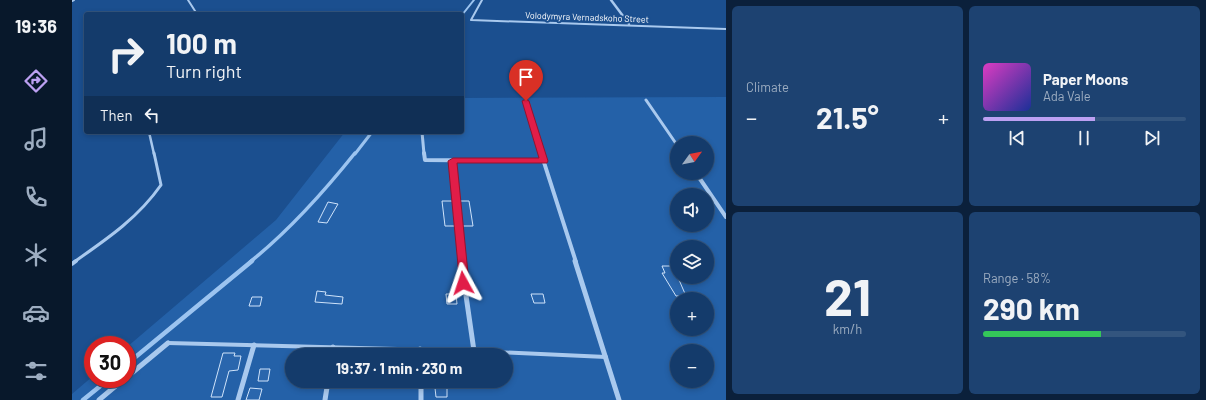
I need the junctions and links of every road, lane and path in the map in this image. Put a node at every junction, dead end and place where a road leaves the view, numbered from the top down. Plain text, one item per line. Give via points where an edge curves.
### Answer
1 (188, 0) edge
2 (482, 0) edge
3 (611, 0) edge
4 (196, 12) edge
5 (629, 24) junction
6 (726, 29) edge
7 (646, 100) dead end
8 (526, 101) dead end
9 (149, 134) edge
10 (422, 134) edge
11 (671, 136) edge
12 (453, 161) junction
13 (544, 161) junction
14 (701, 180) edge
15 (726, 217) edge
16 (72, 264) edge
17 (168, 343) joint
18 (254, 345) junction
19 (333, 347) joint
20 (350, 348) edge
21 (474, 348) edge
22 (513, 352) edge
23 (606, 356) junction
24 (136, 370) edge
25 (113, 388) edge
26 (327, 388) edge
27 (421, 388) edge
28 (99, 400) edge
29 (238, 400) edge
30 (325, 400) edge
31 (421, 400) edge
32 (619, 400) edge

1 - 4 lane
2 - 5 lane, Volodymyra Vernadskoho Street via 471,20
3 - 5 street
5 - 6 lane, Volodymyra Vernadskoho Street
7 - 11 street
8 - 13 street
9 - 16 lane via 160,185 150,202 128,224
10 - 12 street via 425,160
12 - 13 street
12 - 21 street via 463,283
13 - 23 street
14 - 15 street
17 - 18 lane
17 - 24 street
18 - 19 lane
18 - 29 street
19 - 20 lane
22 - 23 lane
23 - 32 street
25 - 28 street
26 - 30 street
27 - 31 street

